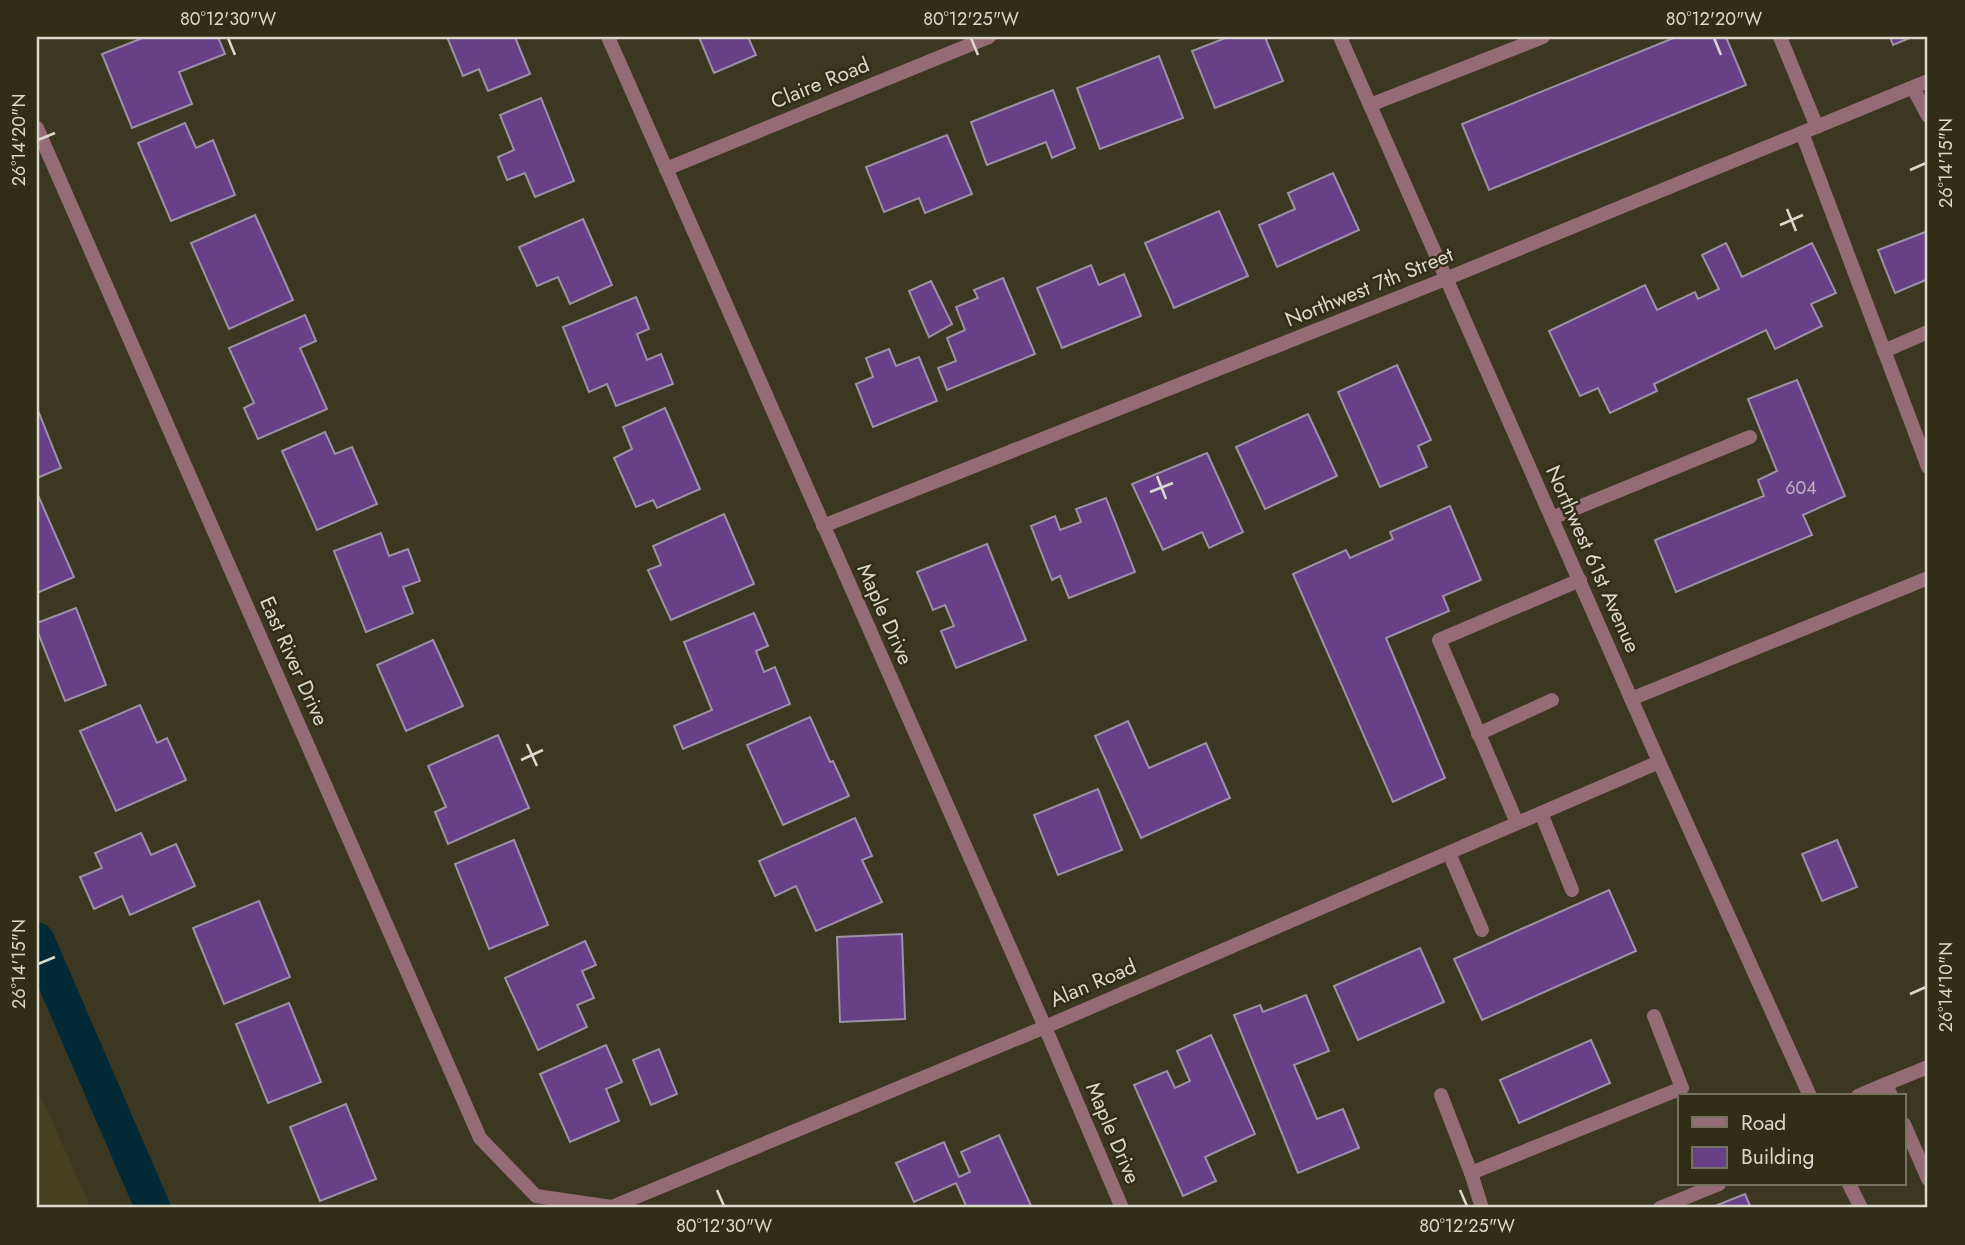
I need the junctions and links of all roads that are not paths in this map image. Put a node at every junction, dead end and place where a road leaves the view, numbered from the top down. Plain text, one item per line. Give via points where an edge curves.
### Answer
1 (608, 37) edge
2 (989, 37) edge
3 (1340, 37) edge
4 (1543, 37) edge
5 (1780, 37) edge
6 (1928, 81) edge
7 (1913, 88) junction
8 (1370, 105) junction
9 (1928, 116) edge
10 (1817, 127) junction
11 (37, 128) edge
12 (1801, 133) junction
13 (666, 169) junction
14 (1448, 278) junction
15 (1928, 332) edge
16 (1884, 351) junction
17 (1750, 437) dead end
18 (1928, 467) edge
19 (1552, 518) junction
20 (823, 526) junction
21 (1928, 578) edge
22 (1580, 580) junction
23 (1631, 699) junction
24 (1552, 700) dead end
25 (1478, 734) junction
26 (1659, 762) junction
27 (1541, 813) junction
28 (1517, 823) junction
29 (1449, 853) junction
30 (1573, 890) dead end
31 (1482, 930) dead end
32 (1654, 1016) dead end
33 (1045, 1027) junction
34 (1928, 1067) edge
35 (1888, 1090) edge
36 (1684, 1092) edge
37 (1678, 1094) edge
38 (1809, 1094) edge
39 (1868, 1094) edge
40 (1441, 1095) dead end
41 (1906, 1129) edge
42 (1471, 1173) junction
43 (1928, 1179) edge
44 (1714, 1186) edge
45 (1850, 1186) edge
46 (536, 1196) joint
47 (1122, 1208) edge
48 (1482, 1208) edge
49 (1660, 1208) edge
50 (1861, 1208) edge

1 - 13 street, Maple Drive
2 - 13 street, Claire Road
3 - 8 street, Northwest 61st Avenue
4 - 8 street
5 - 10 street
6 - 7 street, Northwest 7th Street
7 - 9 street
7 - 10 street, Northwest 7th Street
8 - 14 street, Northwest 61st Avenue
10 - 12 street, Northwest 7th Street
11 - 46 street, East River Drive via 480,1138
12 - 14 street, Northwest 7th Street
12 - 16 street
13 - 20 street, Maple Drive
14 - 19 street, Northwest 61st Avenue
14 - 20 street, Northwest 7th Street
15 - 16 street
16 - 18 street
17 - 19 street
19 - 22 street, Northwest 61st Avenue
20 - 33 street, Maple Drive
21 - 23 street
22 - 23 street, Northwest 61st Avenue
22 - 25 street via 1438,640
23 - 26 street, Northwest 61st Avenue
24 - 25 street
25 - 28 street
26 - 27 street, Alan Road
26 - 38 street, Northwest 61st Avenue
27 - 28 street, Alan Road
27 - 30 street
28 - 29 street, Alan Road
29 - 31 street
29 - 33 street, Alan Road
32 - 36 street
33 - 46 street, Alan Road via 612,1207
33 - 47 street, Maple Drive
34 - 35 street
35 - 39 street
37 - 42 street
40 - 42 street
41 - 43 street
42 - 48 street
44 - 49 street
45 - 50 street

